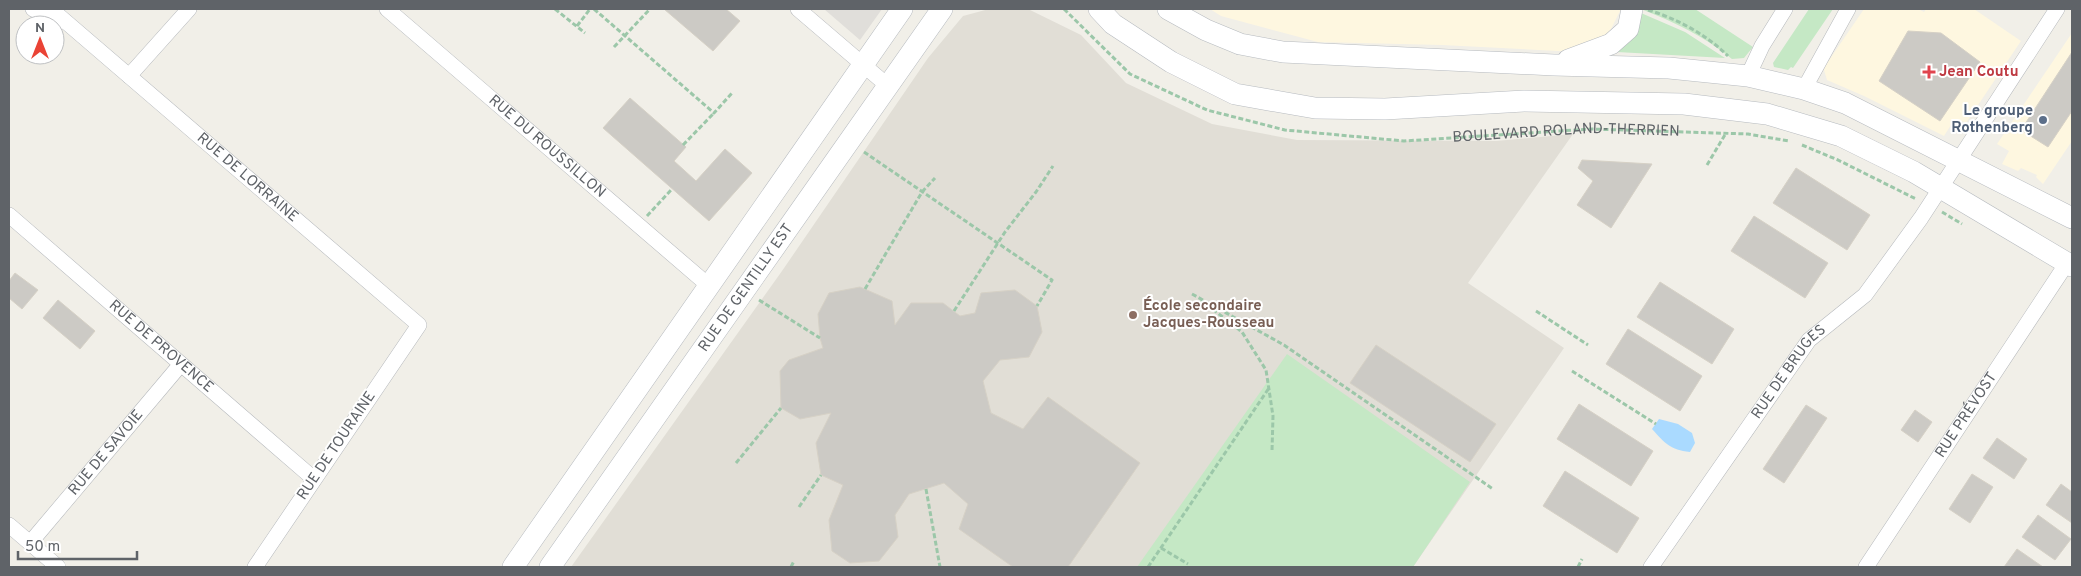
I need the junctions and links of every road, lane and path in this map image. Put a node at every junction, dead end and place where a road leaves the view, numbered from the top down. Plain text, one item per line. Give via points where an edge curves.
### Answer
1 (33, 9) edge
2 (51, 9) edge
3 (189, 9) edge
4 (387, 9) edge
5 (555, 9) edge
6 (590, 9) edge
7 (594, 9) edge
8 (650, 9) edge
9 (798, 9) edge
10 (902, 9) edge
11 (942, 9) edge
12 (1063, 9) edge
13 (1099, 9) edge
14 (1168, 9) edge
15 (1632, 9) edge
16 (1642, 9) edge
17 (1785, 9) edge
18 (1848, 9) edge
19 (2057, 9) edge
20 (576, 26) junction
21 (76, 30) junction
22 (584, 33) dead end
23 (625, 36) junction
24 (614, 47) dead end
25 (863, 64) junction
26 (1554, 65) junction
27 (129, 76) junction
28 (1748, 76) junction
29 (888, 86) junction
30 (1804, 88) junction
31 (733, 92) dead end
32 (714, 113) junction
33 (1726, 133) junction
34 (850, 140) junction
35 (683, 145) dead end
36 (1958, 159) junction
37 (1707, 165) dead end
38 (1053, 166) dead end
39 (935, 178) dead end
40 (672, 189) dead end
41 (922, 192) junction
42 (1935, 197) junction
43 (9, 215) edge
44 (2072, 218) edge
45 (639, 225) junction
46 (1966, 226) dead end
47 (998, 244) junction
48 (2070, 265) edge
49 (708, 285) junction
50 (865, 289) dead end
51 (744, 292) junction
52 (1037, 306) dead end
53 (954, 311) dead end
54 (1536, 311) dead end
55 (419, 325) joint
56 (820, 338) dead end
57 (1588, 345) dead end
58 (181, 364) junction
59 (1572, 371) dead end
60 (1269, 388) junction
61 (781, 408) dead end
62 (1656, 424) dead end
63 (1272, 451) dead end
64 (736, 463) dead end
65 (821, 475) dead end
66 (314, 479) junction
67 (926, 488) dead end
68 (1493, 489) dead end
69 (799, 507) dead end
70 (9, 525) edge
71 (30, 543) junction
72 (1161, 548) junction
73 (1582, 559) dead end
74 (794, 561) dead end
75 (1188, 564) dead end
76 (58, 567) edge
77 (254, 567) edge
78 (514, 567) edge
79 (550, 567) edge
80 (791, 567) edge
81 (940, 567) edge
82 (1148, 567) edge
83 (1578, 567) edge
84 (1651, 567) edge
85 (1866, 567) edge

1 - 21 street, RUE DE LORRAINE
2 - 21 street, RUE DE LORRAINE
3 - 27 street
4 - 45 street, RUE DU ROUSSILLON
5 - 20 path
6 - 20 path
7 - 23 path
8 - 23 path
9 - 25 street
10 - 25 main road
11 - 29 main road, RUE DE GENTILLY EST
12 - 33 path, BOULEVARD ROLAND-THERRIEN via 1130,74 1207,110 1285,130 1404,141 1592,129
13 - 42 main road, BOULEVARD ROLAND-THERRIEN via 1113,24 1171,62 1235,94 1315,108 1385,109 1524,101 1684,104 1767,114 1841,136 1914,172
14 - 26 main road via 1240,44 1283,52
15 - 26 main road via 1628,29 1611,44
16 - 28 path via 1665,15 1716,44
17 - 28 street
18 - 30 street
19 - 36 street, RUE DE BRUGES
20 - 22 path
21 - 27 street, RUE DE LORRAINE
23 - 24 path
23 - 32 path
25 - 29 street
25 - 49 main road
26 - 28 main road via 1669,68
27 - 55 street, RUE DE LORRAINE
28 - 30 main road
29 - 34 main road, RUE DE GENTILLY EST
30 - 36 main road via 1845,103
31 - 32 path
32 - 35 path
33 - 37 path
33 - 42 path, BOULEVARD ROLAND-THERRIEN via 1796,143 1838,160 1905,195
34 - 41 path
34 - 51 main road, RUE DE GENTILLY EST
36 - 42 street, RUE DE BRUGES
36 - 44 main road
38 - 47 path
39 - 41 path
40 - 45 path
41 - 47 path
41 - 50 path
42 - 46 path, BOULEVARD ROLAND-THERRIEN
42 - 48 main road, BOULEVARD ROLAND-THERRIEN
42 - 84 street, RUE DE BRUGES via 1865,295 1809,340
43 - 58 street, RUE DE PROVENCE
45 - 49 street, RUE DU ROUSSILLON
47 - 52 path via 1052,280
47 - 53 path
48 - 85 street, RUE PRÉVOST
49 - 78 main road
51 - 56 path
51 - 79 main road, RUE DE GENTILLY EST
54 - 57 path
55 - 66 street, RUE DE TOURAINE
58 - 66 street, RUE DE PROVENCE
58 - 71 street, RUE DE SAVOIE
59 - 62 path
60 - 63 path via 1274,416
60 - 68 path via 1266,370 1242,332 1192,294 1284,345
60 - 72 path
61 - 64 path
65 - 69 path
66 - 77 street, RUE DE TOURAINE
67 - 81 path
70 - 71 street
71 - 76 street
72 - 75 path
72 - 82 path
73 - 83 path
74 - 80 path

